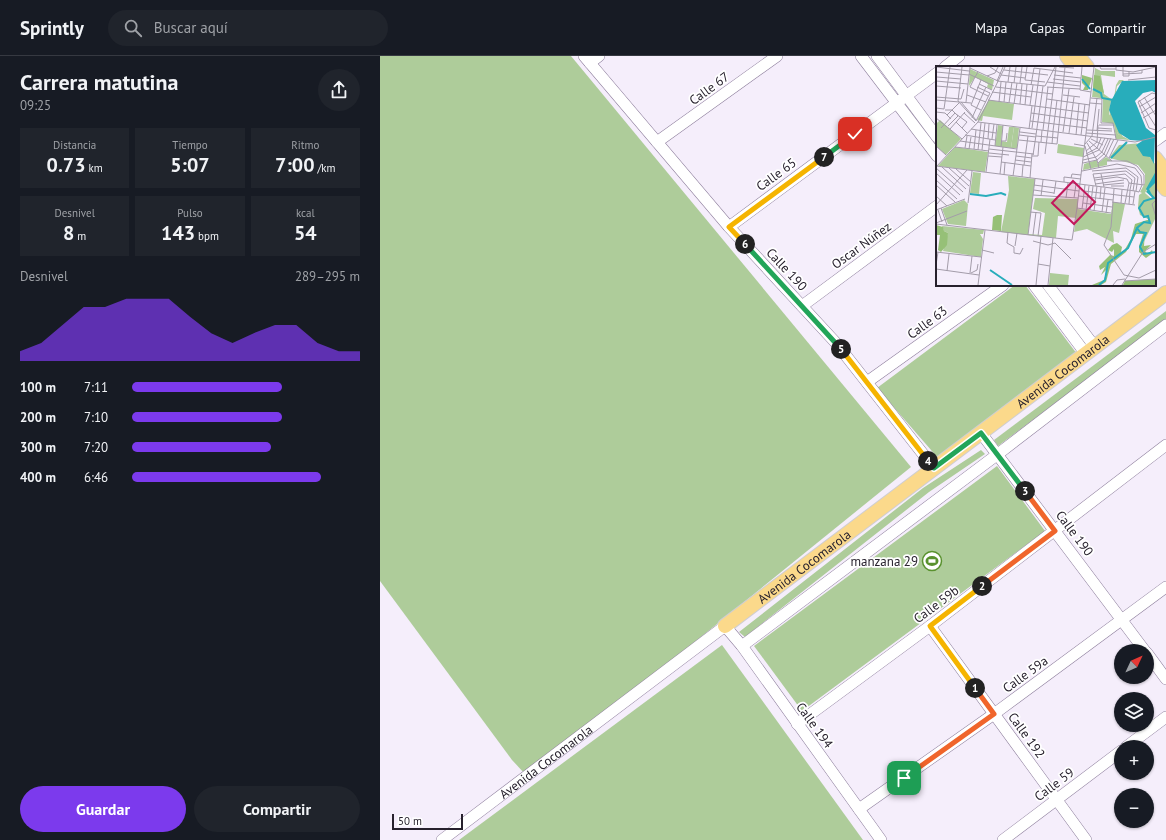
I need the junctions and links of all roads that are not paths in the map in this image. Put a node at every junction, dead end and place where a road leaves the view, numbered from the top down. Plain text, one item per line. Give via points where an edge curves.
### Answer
1 (599, 56) edge
2 (777, 56) edge
3 (862, 56) edge
4 (876, 56) edge
5 (959, 56) edge
6 (1067, 56) edge
7 (1078, 56) edge
8 (587, 60) edge
9 (946, 66) edge
10 (1074, 66) edge
11 (1086, 66) edge
12 (936, 74) edge
13 (906, 96) junction
14 (897, 103) junction
15 (1166, 133) edge
16 (936, 136) edge
17 (1156, 140) edge
18 (657, 142) junction
19 (936, 155) edge
20 (1156, 159) edge
21 (1166, 172) edge
22 (1156, 175) edge
23 (1166, 189) edge
24 (936, 207) edge
25 (729, 227) junction
26 (1002, 286) edge
27 (1035, 286) edge
28 (1049, 286) edge
29 (1166, 293) edge
30 (802, 306) junction
31 (1166, 325) edge
32 (1090, 350) junction
33 (867, 382) junction
34 (981, 433) junction
35 (1165, 447) edge
36 (998, 454) junction
37 (934, 468) junction
38 (1055, 531) junction
39 (1166, 587) edge
40 (1122, 620) junction
41 (725, 626) junction
42 (930, 626) junction
43 (1140, 644) edge
44 (742, 646) junction
45 (1154, 662) edge
46 (1166, 678) edge
47 (994, 714) junction
48 (1166, 717) edge
49 (797, 724) junction
50 (1135, 740) edge
51 (1114, 756) edge
52 (1057, 800) junction
53 (859, 810) junction
54 (442, 840) edge
55 (881, 840) edge
56 (1003, 840) edge
57 (1086, 840) edge

1 - 8 street
2 - 18 street, Calle 67
3 - 14 street
4 - 13 street
5 - 9 street
6 - 10 main road
7 - 11 main road
8 - 18 street, Calle 190
12 - 13 street, Calle 65
13 - 14 street, Calle 65
13 - 16 street
14 - 19 street
14 - 25 street, Calle 65
15 - 17 street
18 - 25 street, Calle 190
20 - 21 main road
22 - 23 main road
24 - 30 street, Oscar Núñez
25 - 30 street, Calle 190
26 - 33 street, Calle 63
27 - 32 street
28 - 32 street
29 - 32 main road, Avenida Cocomarola
30 - 33 street, Calle 190
31 - 36 street
32 - 34 main road, Avenida Cocomarola
33 - 37 street, Calle 190
34 - 36 street, Calle 190
34 - 37 main road, Avenida Cocomarola
35 - 38 street, Calle 59b
36 - 38 street, Calle 190
36 - 44 street
37 - 41 main road, Avenida Cocomarola
38 - 40 street, Calle 190
38 - 42 street, Calle 59b
39 - 40 street, Calle 59a
40 - 43 street, Calle 190
40 - 47 street, Calle 59a
41 - 44 street, Calle 194
41 - 54 street, Avenida Cocomarola
42 - 47 street, Calle 192
42 - 49 street, Calle 59b
44 - 49 street, Calle 194
45 - 46 street, Calle 190
47 - 52 street, Calle 192
47 - 53 street, Calle 59a
48 - 50 street
49 - 53 street, Calle 194
51 - 52 street, Calle 59
52 - 56 street, Calle 59
52 - 57 street, Calle 192
53 - 55 street, Calle 194

